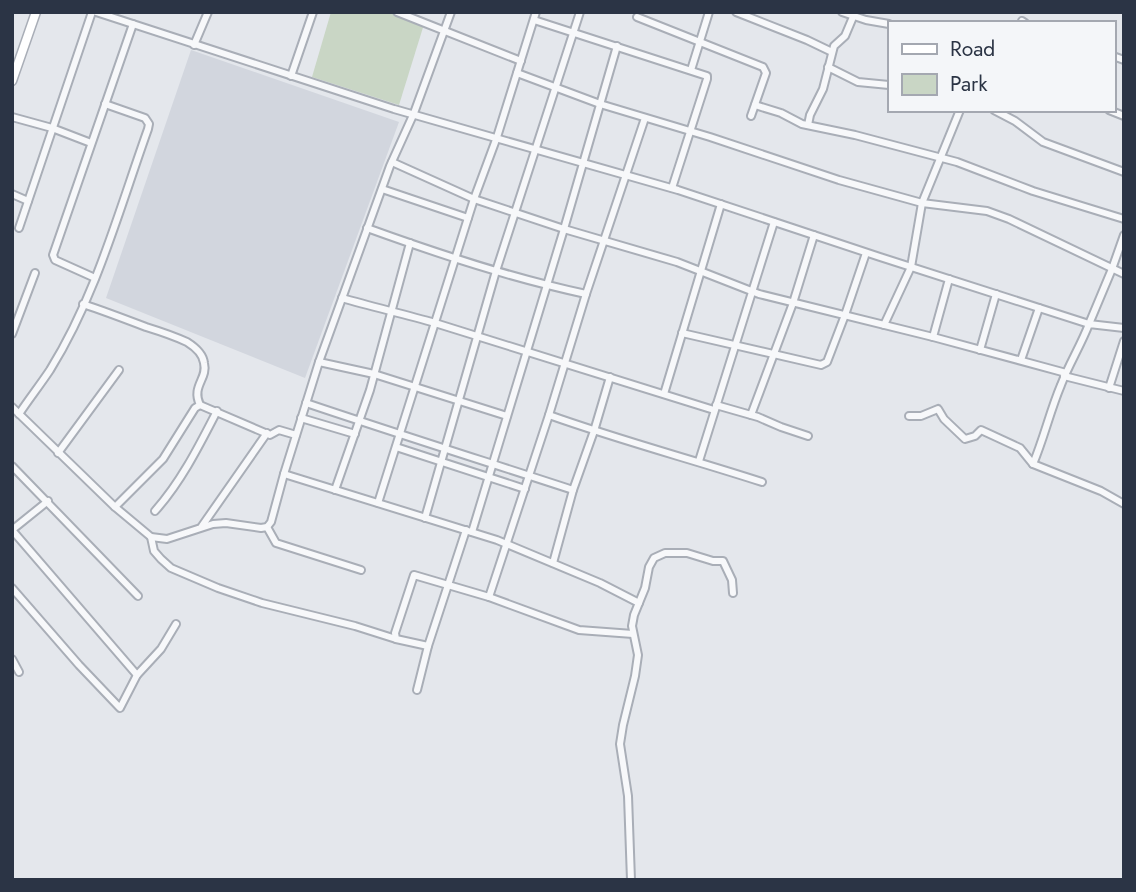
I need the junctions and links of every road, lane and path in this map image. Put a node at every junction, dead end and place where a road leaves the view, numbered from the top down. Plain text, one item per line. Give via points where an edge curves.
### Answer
1 (36, 12) edge
2 (94, 12) edge
3 (208, 12) edge
4 (313, 12) edge
5 (397, 12) edge
6 (451, 12) edge
7 (580, 12) edge
8 (709, 12) edge
9 (736, 12) edge
10 (842, 12) edge
11 (535, 16) edge
12 (637, 17) dead end
13 (853, 17) junction
14 (132, 24) junction
15 (888, 24) edge
16 (444, 30) junction
17 (574, 33) junction
18 (699, 42) junction
19 (194, 45) junction
20 (617, 47) junction
21 (832, 52) junction
22 (521, 61) junction
23 (828, 67) junction
24 (691, 70) junction
25 (517, 73) junction
26 (290, 76) junction
27 (13, 78) edge
28 (888, 85) edge
29 (555, 87) junction
30 (104, 104) junction
31 (600, 104) junction
32 (755, 105) junction
33 (958, 112) edge
34 (998, 112) edge
35 (414, 113) junction
36 (751, 116) dead end
37 (12, 117) edge
38 (645, 118) junction
39 (808, 125) junction
40 (52, 128) junction
41 (690, 131) junction
42 (497, 137) junction
43 (91, 143) junction
44 (535, 148) junction
45 (940, 157) junction
46 (392, 162) junction
47 (583, 162) junction
48 (1124, 172) edge
49 (626, 176) junction
50 (672, 188) junction
51 (382, 189) junction
52 (12, 195) edge
53 (474, 199) junction
54 (28, 201) junction
55 (922, 203) junction
56 (721, 204) junction
57 (516, 213) junction
58 (468, 218) junction
59 (1124, 219) edge
60 (774, 222) junction
61 (19, 228) dead end
62 (367, 228) junction
63 (565, 229) junction
64 (814, 235) junction
65 (1124, 235) edge
66 (605, 240) junction
67 (410, 243) junction
68 (866, 253) junction
69 (456, 258) junction
70 (911, 267) junction
71 (1112, 269) junction
72 (496, 271) junction
73 (701, 271) junction
74 (35, 273) dead end
75 (1124, 274) edge
76 (94, 278) junction
77 (948, 279) junction
78 (546, 286) junction
79 (753, 292) junction
80 (586, 294) junction
81 (996, 294) junction
82 (342, 298) junction
83 (793, 303) junction
84 (83, 304) junction
85 (1039, 308) junction
86 (391, 311) junction
87 (845, 315) junction
88 (435, 323) junction
89 (1088, 324) junction
90 (884, 325) junction
91 (1124, 328) edge
92 (682, 333) junction
93 (12, 334) edge
94 (477, 337) junction
95 (933, 337) junction
96 (1124, 341) edge
97 (735, 345) junction
98 (979, 350) junction
99 (527, 352) junction
100 (774, 353) junction
101 (1021, 360) junction
102 (319, 362) junction
103 (565, 362) junction
104 (119, 370) dead end
105 (374, 374) junction
106 (1065, 375) junction
107 (610, 377) junction
108 (416, 387) junction
109 (1109, 388) junction
110 (1124, 391) edge
111 (664, 394) junction
112 (459, 401) junction
113 (306, 403) junction
114 (200, 405) junction
115 (12, 407) edge
116 (715, 408) junction
117 (217, 411) junction
118 (19, 414) junction
119 (549, 415) junction
120 (751, 415) junction
121 (507, 416) junction
122 (909, 416) dead end
123 (301, 418) junction
124 (359, 421) junction
125 (594, 431) junction
126 (267, 433) junction
127 (355, 434) junction
128 (296, 435) junction
129 (400, 435) junction
130 (808, 436) dead end
131 (396, 447) junction
132 (445, 448) junction
133 (58, 453) junction
134 (441, 461) junction
135 (699, 461) junction
136 (493, 463) junction
137 (1033, 464) junction
138 (12, 466) edge
139 (284, 474) junction
140 (529, 476) junction
141 (489, 477) junction
142 (762, 482) dead end
143 (525, 489) junction
144 (335, 490) junction
145 (573, 490) junction
146 (48, 501) junction
147 (378, 503) junction
148 (1124, 504) edge
149 (115, 507) junction
150 (155, 511) dead end
151 (425, 518) junction
152 (201, 527) junction
153 (267, 527) junction
154 (469, 531) junction
155 (151, 537) junction
156 (506, 544) junction
157 (553, 563) junction
158 (360, 570) dead end
159 (447, 585) junction
160 (12, 588) edge
161 (733, 593) dead end
162 (138, 596) dead end
163 (489, 597) junction
164 (639, 603) junction
165 (176, 624) dead end
166 (633, 634) junction
167 (396, 639) junction
168 (428, 646) junction
169 (12, 659) edge
170 (19, 672) dead end
171 (137, 675) junction
172 (416, 690) dead end
173 (631, 880) edge

1 - 27 main road
2 - 14 street
2 - 40 street
3 - 19 street
4 - 26 street
5 - 16 street
6 - 16 street
7 - 17 street
8 - 18 street
9 - 21 street
10 - 13 street
11 - 17 street
11 - 22 street
12 - 18 street
13 - 15 street
13 - 21 street
14 - 19 street
14 - 30 street
16 - 22 street
16 - 35 street
17 - 20 street
17 - 29 street
18 - 24 street
18 - 32 street via 763,67 766,73
19 - 26 street
20 - 24 street
20 - 31 street
21 - 23 street
22 - 25 street
23 - 28 street via 858,82
23 - 39 street
24 - 41 street via 707,79
25 - 29 street
25 - 42 street
26 - 35 street
29 - 31 street
29 - 44 street
30 - 43 street
30 - 76 street via 145,118 149,124
31 - 38 street
31 - 47 street
32 - 36 street
32 - 39 street
33 - 45 street
34 - 48 street via 1043,142
35 - 42 street
35 - 46 street
37 - 40 street
38 - 41 street
38 - 49 street
39 - 45 street
40 - 43 street
40 - 54 street
41 - 50 street
41 - 55 street
42 - 44 street
42 - 53 street
43 - 76 street via 53,255
44 - 47 street
44 - 57 street
45 - 55 street
45 - 59 street
46 - 51 street
46 - 53 street
47 - 49 street
47 - 63 street
49 - 50 street
49 - 66 street
50 - 56 street
51 - 58 street
51 - 62 street
52 - 54 street
53 - 57 street
53 - 58 street
54 - 61 street
55 - 70 street
55 - 71 street via 987,211
56 - 60 street
56 - 73 street
57 - 63 street
57 - 72 street
58 - 69 street
60 - 64 street
60 - 79 street
62 - 67 street
62 - 82 street
63 - 66 street
63 - 78 street
64 - 68 street
64 - 83 street
65 - 71 street
66 - 73 street
66 - 80 street
67 - 69 street
67 - 86 street
68 - 70 street
68 - 87 street
69 - 72 street
69 - 88 street
70 - 77 street
70 - 90 street
71 - 75 street
71 - 89 street
72 - 78 street
72 - 94 street
73 - 79 street
73 - 92 street
74 - 93 street
76 - 84 street
77 - 81 street
77 - 95 street
78 - 80 street
78 - 99 street
79 - 83 street
79 - 97 street
80 - 103 street
81 - 85 street
81 - 98 street
82 - 86 street
82 - 102 street
83 - 87 street
83 - 100 street
84 - 114 street via 194,347 205,365 196,392
84 - 118 street via 50,369
85 - 89 street
85 - 101 street
86 - 88 street
86 - 105 street
87 - 90 street
87 - 100 street via 827,362 821,365
88 - 94 street
88 - 108 street
89 - 91 street
89 - 106 street
90 - 95 street
92 - 97 street
92 - 111 street
94 - 99 street
94 - 112 street
95 - 98 street
96 - 109 street
97 - 100 street
97 - 116 street
98 - 101 street
99 - 103 street
99 - 121 street
100 - 120 street
101 - 106 street
102 - 105 street
102 - 113 street
103 - 107 street
103 - 119 street
104 - 133 street
105 - 108 street
105 - 124 street
106 - 109 street
106 - 137 street
107 - 111 street
107 - 125 street
108 - 112 street
108 - 129 street
109 - 110 street
111 - 116 street
112 - 121 street
112 - 132 street
113 - 123 street
113 - 124 street
114 - 117 street
114 - 149 street via 163,459
115 - 118 street
116 - 120 street
116 - 135 street
117 - 126 street
117 - 150 street via 189,464
118 - 133 street
119 - 125 street
119 - 140 street
120 - 130 street
121 - 136 street
122 - 137 street via 938,410 965,439 981,430 1020,448
123 - 127 street
123 - 128 street
124 - 127 street
124 - 129 street
125 - 135 street
125 - 145 street
126 - 128 street via 279,430
126 - 152 street
127 - 144 street
128 - 139 street
129 - 131 street
129 - 132 street
131 - 134 street
131 - 147 street
132 - 134 street
132 - 136 street
133 - 149 street
134 - 141 street
134 - 151 street
135 - 142 street
136 - 140 street
136 - 141 street
137 - 148 street
138 - 146 street
139 - 144 street
139 - 153 street
140 - 143 street
140 - 145 street
141 - 143 street
141 - 154 street
143 - 156 street
144 - 147 street
145 - 157 street
146 - 162 street
146 - 171 street via 12,530
147 - 151 street
149 - 155 street
151 - 154 street
152 - 153 street via 226,523
152 - 155 street via 167,539
153 - 158 street via 276,543
154 - 156 street
154 - 159 street
155 - 167 street via 155,551 171,568 218,588
156 - 157 street
156 - 163 street
157 - 164 street
159 - 163 street
159 - 167 street via 414,575
159 - 168 street
160 - 171 street via 120,708
161 - 164 street via 723,561 665,553 649,567
163 - 166 street via 579,630
164 - 166 street
165 - 171 street
166 - 173 street via 638,655 620,744 628,796
167 - 168 street
168 - 172 street
169 - 170 street

